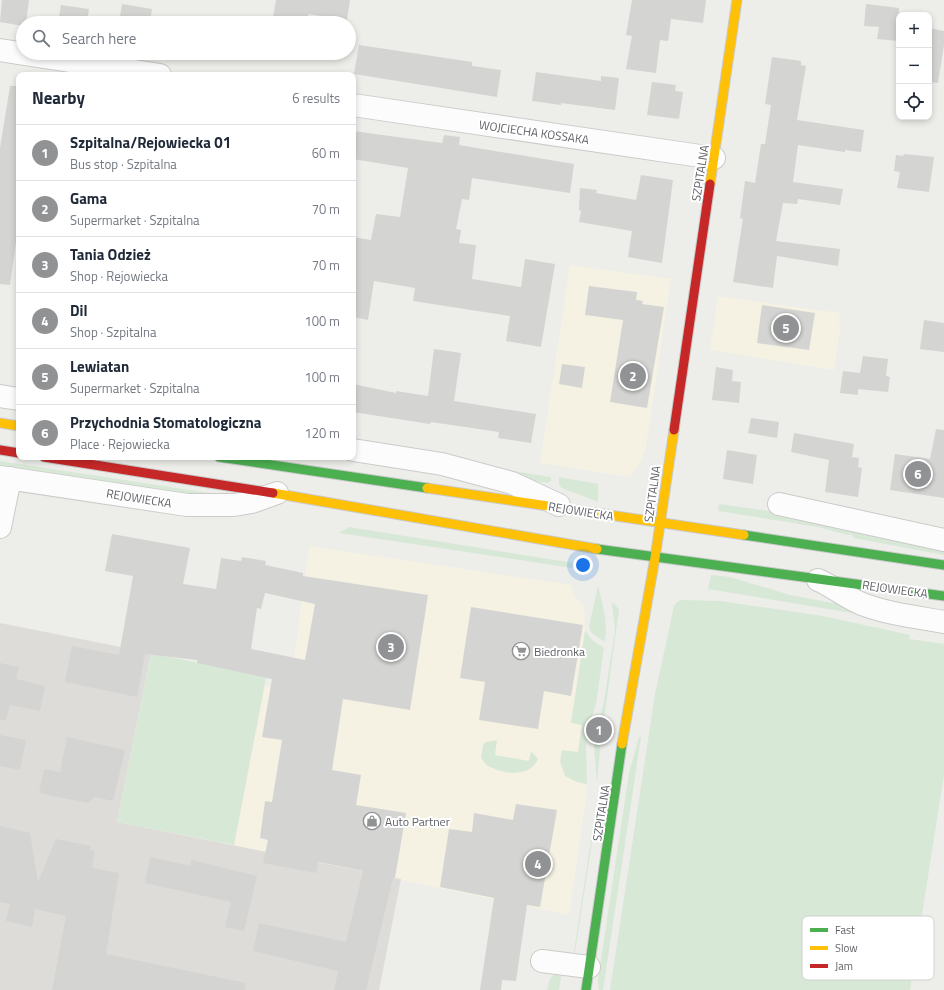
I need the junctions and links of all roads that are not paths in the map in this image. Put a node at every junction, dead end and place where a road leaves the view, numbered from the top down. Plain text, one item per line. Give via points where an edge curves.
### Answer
1 (736, 0) edge
2 (0, 50) edge
3 (16, 54) edge
4 (42, 60) edge
5 (76, 68) edge
6 (124, 72) edge
7 (356, 105) edge
8 (714, 158) junction
9 (0, 396) edge
10 (16, 398) edge
11 (0, 423) edge
12 (16, 426) edge
13 (0, 450) edge
14 (356, 450) edge
15 (16, 453) edge
16 (63, 460) edge
17 (239, 460) edge
18 (5, 477) edge
19 (277, 493) junction
20 (779, 504) dead end
21 (570, 509) junction
22 (660, 522) junction
23 (0, 527) edge
24 (944, 540) edge
25 (655, 558) junction
26 (944, 565) edge
27 (815, 579) junction
28 (944, 596) edge
29 (944, 622) edge
30 (542, 961) dead end
31 (589, 967) junction
32 (586, 990) edge

1 - 8 main road, SZPITALNA
2 - 3 street
4 - 5 street
5 - 6 street
7 - 8 street, WOJCIECHA KOSSAKA
8 - 22 main road, SZPITALNA
9 - 10 street
11 - 12 main road
13 - 15 main road
14 - 21 street via 450,466 512,483
16 - 19 main road, REJOWIECKA
17 - 21 main road, REJOWIECKA
18 - 19 street, REJOWIECKA via 187,505 234,505
18 - 23 street
19 - 25 main road, REJOWIECKA
20 - 24 street
21 - 22 main road, REJOWIECKA
22 - 25 main road, SZPITALNA
22 - 26 main road, REJOWIECKA
25 - 27 main road, REJOWIECKA
25 - 31 main road, SZPITALNA via 623,737
27 - 28 main road, REJOWIECKA
27 - 29 street via 860,603 888,613
30 - 31 street
31 - 32 main road, SZPITALNA

